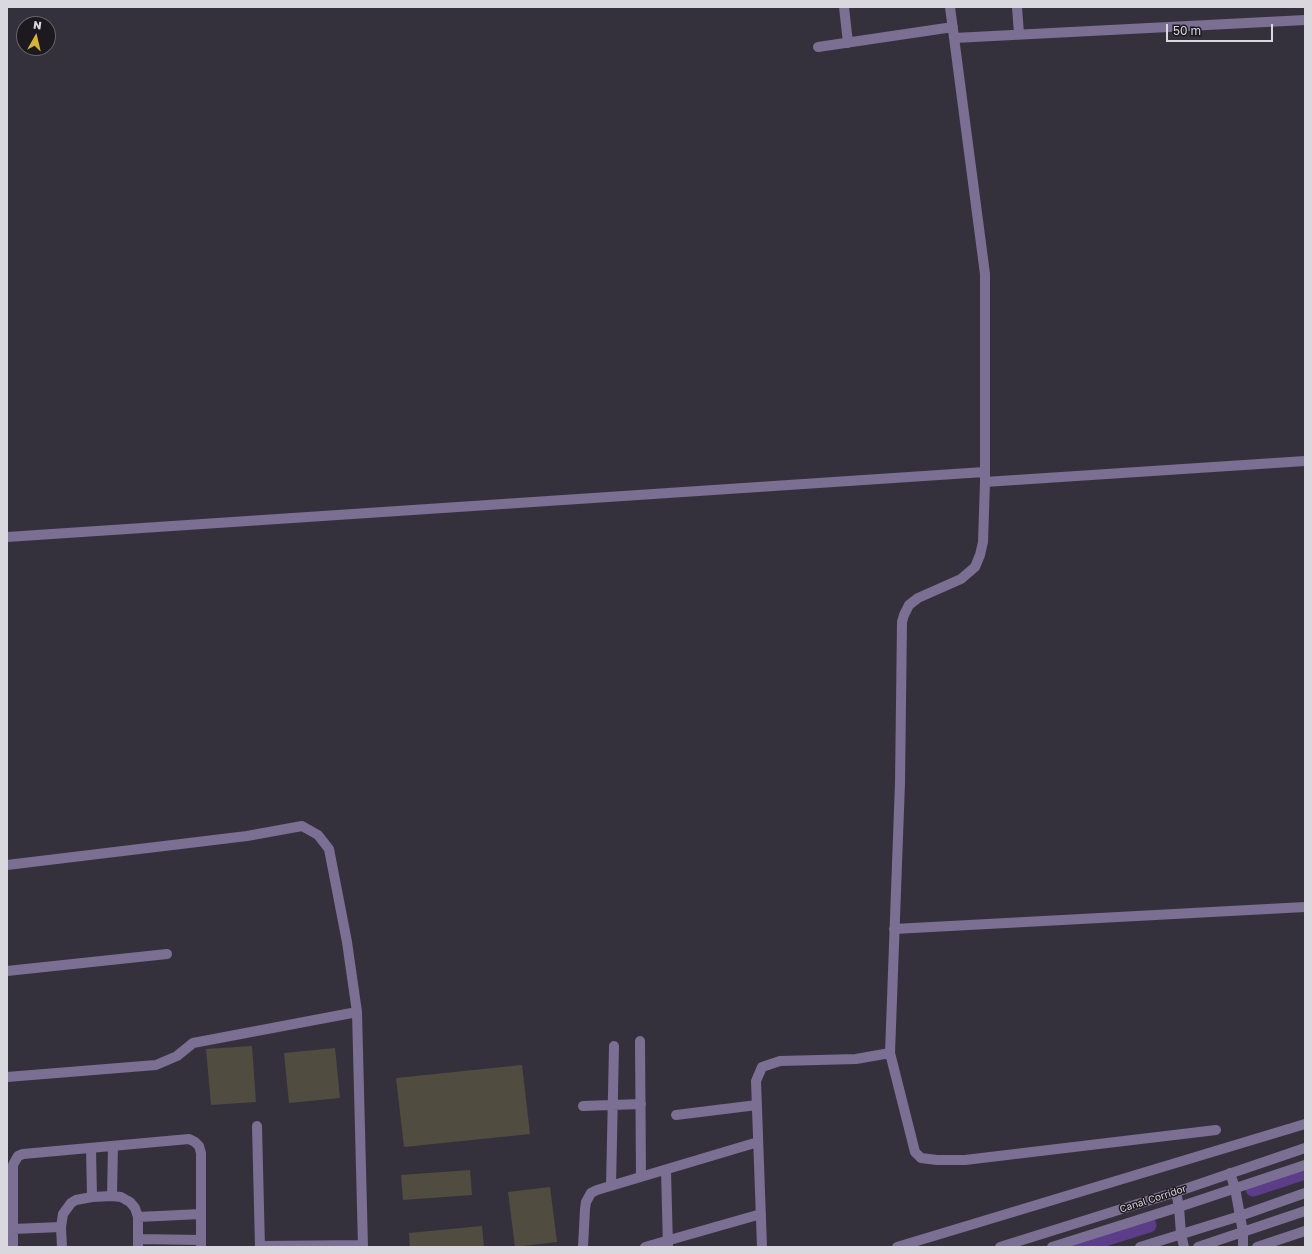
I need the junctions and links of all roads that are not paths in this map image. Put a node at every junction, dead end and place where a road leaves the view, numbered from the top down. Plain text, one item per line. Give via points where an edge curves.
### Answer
1 (844, 7) edge
2 (950, 7) edge
3 (1017, 7) edge
4 (1305, 20) edge
5 (953, 33) junction
6 (1019, 34) junction
7 (848, 43) junction
8 (818, 47) dead end
9 (1305, 461) edge
10 (984, 477) junction
11 (7, 537) edge
12 (7, 865) edge
13 (1305, 907) edge
14 (894, 930) junction
15 (166, 954) dead end
16 (7, 971) edge
17 (357, 1012) junction
18 (640, 1041) dead end
19 (614, 1046) dead end
20 (890, 1053) junction
21 (7, 1077) edge
22 (641, 1104) junction
23 (612, 1105) junction
24 (757, 1105) junction
25 (583, 1106) dead end
26 (676, 1115) dead end
27 (1305, 1124) edge
28 (257, 1126) dead end
29 (1216, 1130) dead end
30 (758, 1142) junction
31 (113, 1146) junction
32 (91, 1148) junction
33 (1305, 1148) edge
34 (1305, 1165) edge
35 (666, 1170) junction
36 (1230, 1174) junction
37 (642, 1177) junction
38 (611, 1186) junction
39 (1235, 1188) junction
40 (1176, 1192) junction
41 (1305, 1193) edge
42 (112, 1196) junction
43 (92, 1197) junction
44 (1179, 1207) junction
45 (1305, 1211) edge
46 (201, 1214) junction
47 (761, 1214) junction
48 (1240, 1216) junction
49 (138, 1217) junction
50 (61, 1227) junction
51 (13, 1229) junction
52 (1305, 1231) edge
53 (1243, 1232) junction
54 (1181, 1234) junction
55 (138, 1243) edge
56 (201, 1243) edge
57 (668, 1244) edge
58 (363, 1246) edge
59 (13, 1247) edge
60 (62, 1247) edge
61 (260, 1247) edge
62 (583, 1247) edge
63 (645, 1247) edge
64 (762, 1247) edge
65 (897, 1247) edge
66 (1000, 1247) edge
67 (1052, 1247) edge
68 (1140, 1247) edge
69 (1184, 1247) edge
70 (1198, 1247) edge
71 (1243, 1247) edge
72 (1257, 1247) edge

1 - 7 street
2 - 5 street
3 - 6 street
4 - 6 street
5 - 6 street
5 - 7 street
5 - 10 street via 985,274
7 - 8 street
9 - 10 street
10 - 11 street
10 - 14 street via 983,542 975,567 961,579 918,598 909,605 902,622 900,783
12 - 17 street via 247,836 302,826 318,835 329,849
13 - 14 street
14 - 20 street
15 - 16 street
17 - 21 street via 193,1043 177,1056 156,1064
17 - 58 street
18 - 22 street
19 - 23 street
20 - 24 street via 856,1059 780,1061 762,1067 756,1082
20 - 29 street via 915,1152 921,1158 965,1160
22 - 23 street
22 - 37 street
23 - 25 street
23 - 38 street
24 - 26 street
24 - 30 street
27 - 65 street
28 - 61 street
30 - 35 street
30 - 47 street
31 - 32 street
31 - 42 street
31 - 46 street via 189,1139 195,1142 201,1153
32 - 43 street
32 - 51 street via 18,1156 13,1165
33 - 36 street, Canal Corridor
34 - 39 street
35 - 37 street
35 - 57 street
36 - 39 street
36 - 40 street, Canal Corridor
37 - 38 street
38 - 62 street via 597,1190 586,1202
39 - 44 street
39 - 48 street
40 - 44 street
40 - 66 street, Canal Corridor
41 - 48 street
42 - 43 street
42 - 49 street via 130,1202
43 - 50 street via 71,1203 63,1214
44 - 54 street
44 - 67 street
45 - 53 street
46 - 49 street
46 - 56 street
47 - 57 street
47 - 64 street
48 - 53 street
48 - 54 street
49 - 55 street
50 - 51 street
50 - 60 street
51 - 59 street
52 - 72 street
53 - 70 street
53 - 71 street
54 - 68 street
54 - 69 street
55 - 56 street
57 - 63 street
58 - 61 street

